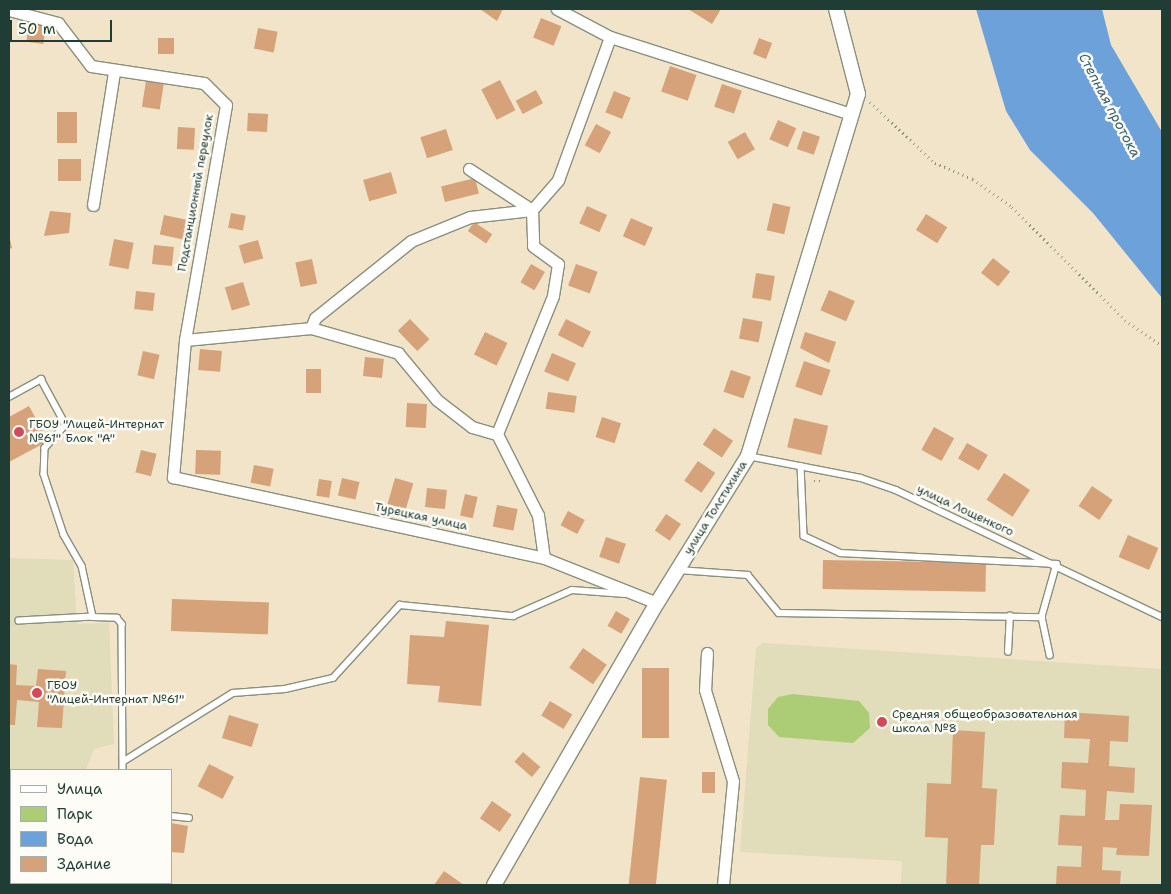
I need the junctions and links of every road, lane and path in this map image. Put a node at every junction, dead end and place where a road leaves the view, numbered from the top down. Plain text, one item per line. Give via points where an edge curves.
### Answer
1 (557, 9) edge
2 (836, 9) edge
3 (9, 10) edge
4 (610, 37) junction
5 (114, 73) junction
6 (858, 94) junction
7 (852, 114) junction
8 (469, 169) dead end
9 (93, 205) dead end
10 (532, 210) junction
11 (311, 328) junction
12 (185, 340) junction
13 (1162, 346) edge
14 (9, 397) edge
15 (497, 434) junction
16 (748, 456) junction
17 (801, 466) junction
18 (173, 477) joint
19 (544, 558) junction
20 (1057, 564) junction
21 (677, 570) junction
22 (635, 594) junction
23 (657, 603) junction
24 (1010, 616) junction
25 (93, 617) junction
26 (1042, 617) junction
27 (1162, 617) edge
28 (18, 621) dead end
29 (1008, 652) dead end
30 (707, 653) dead end
31 (1050, 655) dead end
32 (124, 761) junction
33 (123, 769) edge
34 (172, 816) edge
35 (189, 818) dead end
36 (494, 885) edge
37 (723, 885) edge

1 - 4 street
2 - 6 street
3 - 5 street, Подстанционный переулок via 58,23 82,58
4 - 7 street
4 - 10 street via 558,180
5 - 9 street
5 - 12 street, Подстанционный переулок via 204,83 226,106
6 - 7 street, улица Толстихина
6 - 13 path via 926,150 935,163 973,179 1012,207 1125,320
7 - 16 street, улица Толстихина
8 - 10 street
10 - 11 street via 470,217 411,241 315,318
10 - 15 street via 533,246 558,264 558,276
11 - 12 street
11 - 15 street via 398,353 437,400 472,427
12 - 18 street, Подстанционный переулок
14 - 25 lane via 41,379 66,425 45,448 44,474 64,535 82,566
15 - 19 street via 538,515
16 - 17 lane, улица Лощенкого
16 - 21 street, улица Толстихина
17 - 20 lane, улица Лощенкого via 896,490
17 - 20 lane via 804,536 840,553
18 - 19 street, Турецкая улица
19 - 22 street, Турецкая улица
20 - 26 lane
20 - 27 lane, улица Лощенкого
21 - 23 street, улица Толстихина
21 - 24 lane via 748,575 779,613
22 - 23 street, Турецкая улица
22 - 32 lane via 572,590 513,616 400,605 332,678 284,689 233,693
23 - 36 street, улица Толстихина
24 - 26 lane
24 - 29 lane
25 - 28 lane
25 - 32 lane via 117,618 122,624
26 - 31 lane
30 - 37 street via 705,690 733,781
32 - 33 lane
34 - 35 lane

